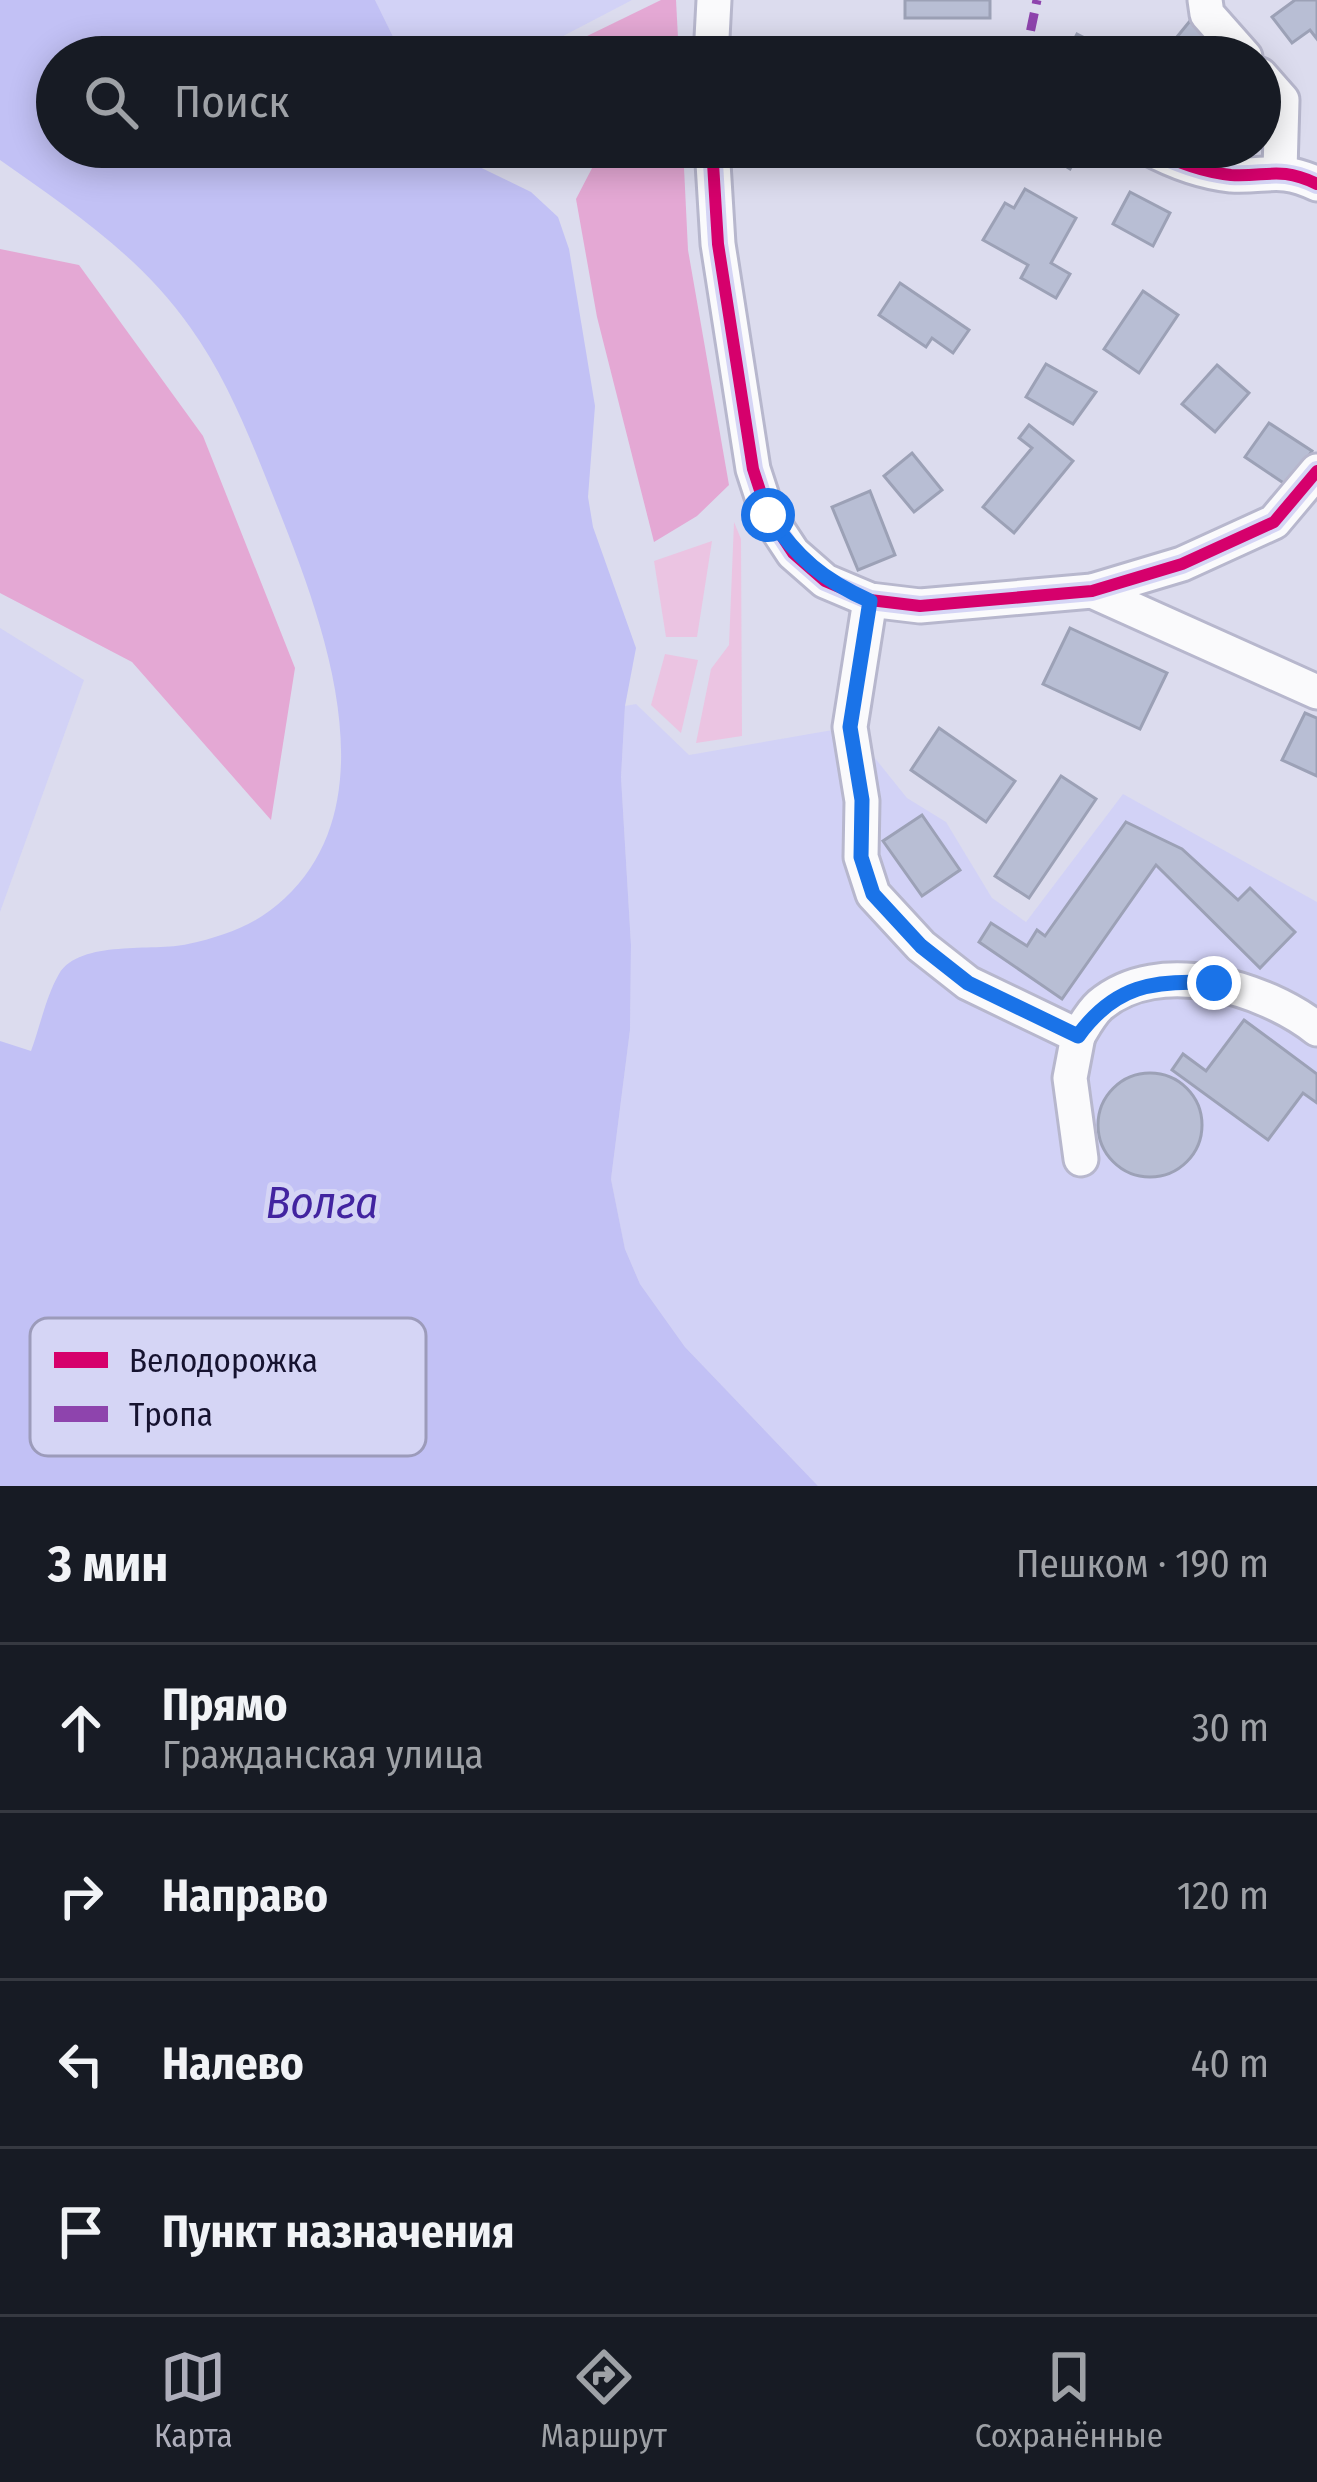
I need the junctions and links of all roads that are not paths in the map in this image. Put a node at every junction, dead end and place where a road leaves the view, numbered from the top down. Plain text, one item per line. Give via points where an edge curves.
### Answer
1 (714, 0) edge
2 (1204, 0) edge
3 (712, 36) edge
4 (1226, 36) edge
5 (1281, 99) edge
6 (1281, 135) edge
7 (713, 168) edge
8 (1198, 168) edge
9 (1280, 170) joint
10 (1317, 184) edge
11 (1317, 471) edge
12 (1092, 591) junction
13 (870, 601) junction
14 (1317, 692) edge
15 (1317, 1029) edge
16 (1078, 1036) junction
17 (1081, 1159) dead end

1 - 3 street
2 - 4 street
5 - 6 street
7 - 13 street via 753,469 768,515 825,581
8 - 9 street via 1230,175
9 - 10 street
11 - 12 street via 1274,522 1182,564
12 - 13 street via 920,606
12 - 14 street
13 - 16 street via 850,727 861,857 873,894 968,983
15 - 16 street via 1273,998 1184,981 1100,1005
16 - 17 street via 1070,1096

